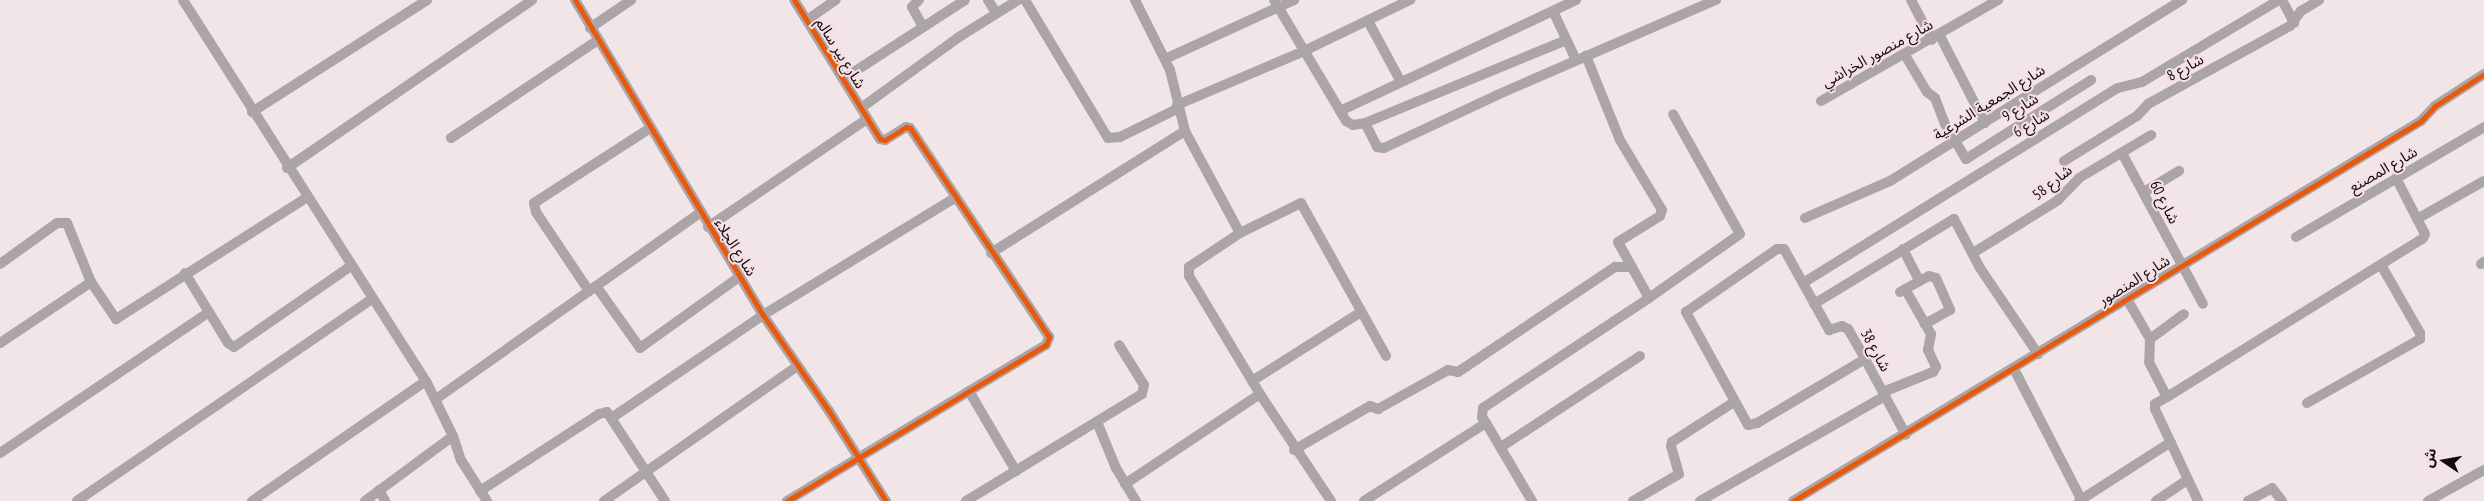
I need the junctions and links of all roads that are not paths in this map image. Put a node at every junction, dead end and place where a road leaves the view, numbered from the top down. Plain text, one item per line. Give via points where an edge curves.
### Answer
1 (427, 0) edge
2 (532, 0) edge
3 (575, 0) edge
4 (631, 0) edge
5 (794, 0) edge
6 (836, 0) edge
7 (919, 0) edge
8 (965, 0) edge
9 (988, 0) edge
10 (1018, 0) edge
11 (1025, 0) edge
12 (1135, 0) edge
13 (1294, 0) edge
14 (1410, 0) edge
15 (1576, 0) edge
16 (1716, 0) edge
17 (1911, 0) edge
18 (1998, 0) edge
19 (2182, 0) edge
20 (2280, 0) edge
21 (2319, 0) edge
22 (188, 2) edge
23 (1276, 3) edge
24 (1553, 11) junction
25 (996, 13) junction
26 (807, 20) junction
27 (1368, 20) junction
28 (2294, 23) junction
29 (923, 27) junction
30 (590, 28) junction
31 (1936, 38) junction
32 (598, 40) junction
33 (1566, 40) junction
34 (1304, 51) junction
35 (1905, 55) junction
36 (1165, 58) junction
37 (1581, 58) junction
38 (2484, 74) edge
39 (843, 79) junction
40 (2091, 80) dead end
41 (1401, 82) junction
42 (1821, 101) dead end
43 (1177, 107) junction
44 (860, 108) junction
45 (1340, 111) junction
46 (252, 112) junction
47 (1673, 114) dead end
48 (867, 119) junction
49 (1985, 123) junction
50 (1365, 124) junction
51 (2484, 127) edge
52 (650, 128) junction
53 (2016, 128) junction
54 (1185, 131) junction
55 (2151, 136) dead end
56 (451, 138) dead end
57 (1955, 142) junction
58 (2026, 144) junction
59 (2122, 153) junction
60 (2064, 161) dead end
61 (287, 168) junction
62 (2179, 171) dead end
63 (2396, 178) junction
64 (2484, 181) edge
65 (2144, 192) junction
66 (306, 198) junction
67 (955, 198) junction
68 (700, 213) junction
69 (1805, 218) dead end
70 (2417, 219) junction
71 (708, 226) junction
72 (1240, 233) junction
73 (2296, 237) dead end
74 (1903, 249) junction
75 (991, 253) junction
76 (1973, 253) junction
77 (0, 264) edge
78 (2381, 264) junction
79 (351, 266) junction
80 (2180, 266) junction
81 (1632, 267) junction
82 (185, 273) junction
83 (739, 277) junction
84 (1919, 281) junction
85 (91, 282) junction
86 (1803, 283) junction
87 (592, 289) junction
88 (1649, 298) junction
89 (372, 299) junction
90 (2127, 299) junction
91 (1814, 304) junction
92 (2203, 304) dead end
93 (209, 312) junction
94 (1361, 312) junction
95 (2184, 314) dead end
96 (763, 315) junction
97 (1925, 324) junction
98 (2150, 339) junction
99 (0, 343) edge
100 (1119, 345) dead end
101 (2038, 354) junction
102 (1386, 356) dead end
103 (1640, 356) dead end
104 (1864, 360) junction
105 (796, 367) junction
106 (2014, 369) junction
107 (426, 381) junction
108 (1252, 381) junction
109 (969, 390) junction
110 (1260, 394) junction
111 (1884, 394) junction
112 (2167, 397) junction
113 (436, 399) junction
114 (1734, 402) junction
115 (2307, 403) dead end
116 (613, 417) junction
117 (1097, 422) junction
118 (1486, 423) junction
119 (1906, 435) junction
120 (453, 436) junction
121 (2171, 442) junction
122 (1501, 447) junction
123 (1294, 450) junction
124 (0, 453) edge
125 (858, 455) junction
126 (2484, 470) edge
127 (647, 471) junction
128 (1016, 471) junction
129 (2186, 481) junction
130 (1124, 484) junction
131 (379, 490) junction
132 (480, 491) junction
133 (883, 500) edge
134 (2080, 500) edge
135 (77, 501) edge
136 (252, 501) edge
137 (365, 501) edge
138 (385, 501) edge
139 (487, 501) edge
140 (604, 501) edge
141 (665, 501) edge
142 (786, 501) edge
143 (966, 501) edge
144 (1136, 501) edge
145 (1331, 501) edge
146 (1364, 501) edge
147 (1532, 501) edge
148 (1634, 501) edge
149 (1700, 501) edge
150 (1793, 501) edge
151 (2156, 501) edge
152 (2198, 501) edge
153 (2248, 501) edge
154 (2282, 501) edge
155 (2428, 501) edge

1 - 46 street
2 - 61 street
3 - 30 street, شارع الجلاء
4 - 30 street
5 - 26 street, شارع بير سالم
6 - 26 street
7 - 29 street via 912,7
8 - 29 street
9 - 25 street
10 - 25 street
11 - 43 street via 1108,138 1120,137
12 - 36 street
13 - 23 street
14 - 27 street
15 - 24 street
16 - 37 street
17 - 31 street
18 - 31 street, شارع منصور الخراشي
19 - 49 street, شارع الجمعية الشرعية
20 - 28 street
20 - 58 street, شارع 6 via 2142,82 2118,88
21 - 28 street, شارع 8 via 2300,11
22 - 46 street
23 - 34 street
23 - 36 street
24 - 33 street
24 - 41 street
25 - 44 street
26 - 39 street, شارع بير سالم
27 - 34 street
27 - 41 street
28 - 60 street, شارع 8 via 2148,104 2137,116
29 - 39 street
30 - 32 street, شارع الجلاء
31 - 35 street, شارع منصور الخراشي
31 - 49 street
32 - 52 street, شارع الجلاء
32 - 56 street
33 - 37 street
33 - 50 street
34 - 43 street
34 - 45 street
35 - 42 street, شارع منصور الخراشي
35 - 57 street via 1927,92 1935,98
36 - 43 street via 1173,77
37 - 50 street via 1384,148 1377,147
37 - 81 street via 1620,140 1662,210 1660,216 1619,240
38 - 80 street, شارع المنصور via 2435,106 2421,122
39 - 44 street, شارع بير سالم
40 - 53 street, شارع 9
41 - 45 street
43 - 54 street
44 - 48 street, شارع بير سالم
45 - 50 street via 1349,123
46 - 61 street
47 - 88 street via 1740,234
48 - 67 street, شارع بير سالم via 883,141 906,127 910,128
48 - 71 street
49 - 57 street, شارع الجمعية الشرعية
51 - 63 street, شارع المصنع
52 - 68 street, شارع الجلاء
52 - 87 street via 534,204 536,212
53 - 57 street, شارع 9 via 1965,159
53 - 58 street
54 - 72 street
54 - 75 street
55 - 59 street, شارع 58
57 - 69 street, شارع الجمعية الشرعية via 1890,180
58 - 86 street, شارع 6
59 - 65 street, شارع 60
59 - 76 street, شارع 58 via 2079,178 2051,205
61 - 66 street
62 - 65 street
63 - 70 street
63 - 73 street, شارع المصنع
64 - 70 street
65 - 80 street, شارع 60
66 - 79 street
66 - 82 street
67 - 75 street
67 - 96 street
68 - 71 street, شارع الجلاء
68 - 87 street
70 - 78 street via 2424,238
71 - 83 street, شارع الجلاء
72 - 94 street via 1301,203
72 - 108 street via 1192,264 1187,271
74 - 76 street via 1954,219
74 - 84 street
74 - 91 street
75 - 109 street via 1044,328 1048,342
76 - 101 street
77 - 85 street via 57,223 65,222
78 - 112 street
78 - 115 street via 2420,339
79 - 89 street
79 - 93 street via 237,346 228,343
80 - 90 street, شارع المنصور
80 - 92 street, شارع 60
81 - 88 street
81 - 123 street via 1616,267 1458,372 1448,370 1378,409 1370,406
82 - 85 street via 116,319
82 - 93 street
83 - 87 street via 640,348
83 - 96 street, شارع الجلاء
84 - 97 street via 1902,291
84 - 97 street via 1929,276 1936,278 1950,308 1948,313
85 - 99 street
86 - 91 street, شارع 38
86 - 114 street, شارع 38 via 1782,248 1686,312
87 - 113 street
88 - 118 street via 1483,408 1482,417
89 - 107 street
89 - 135 street
90 - 98 street
90 - 101 street, شارع المنصور
91 - 104 street, شارع 38 via 1829,330 1846,328
93 - 124 street
94 - 102 street
94 - 108 street
95 - 98 street
96 - 105 street, شارع الجلاء
96 - 116 street
97 - 111 street via 1932,337 1928,350 1935,370
98 - 112 street via 2149,362
100 - 117 street via 1145,388 1142,394
101 - 106 street, شارع المنصور
103 - 122 street
104 - 111 street, شارع 38
104 - 114 street via 1754,425 1746,423
105 - 125 street, شارع الجلاء
105 - 127 street
106 - 119 street, شارع المنصور
106 - 134 street
107 - 113 street
107 - 136 street
108 - 110 street
109 - 125 street
109 - 128 street
110 - 123 street
110 - 130 street
111 - 119 street, شارع 38
111 - 149 street
112 - 121 street via 2154,406
113 - 120 street
114 - 148 street via 1672,442 1670,446 1680,474
116 - 127 street
116 - 132 street via 607,412 600,414
117 - 128 street
117 - 130 street
118 - 122 street
118 - 146 street
119 - 150 street, شارع المنصور
120 - 131 street
120 - 132 street via 461,460
121 - 129 street
121 - 134 street
122 - 147 street
123 - 145 street
125 - 133 street, شارع الجلاء
125 - 142 street
126 - 155 street
127 - 140 street
127 - 141 street
128 - 143 street
129 - 151 street
129 - 152 street
130 - 144 street
131 - 137 street
131 - 138 street
132 - 139 street
153 - 154 street via 2272,488

